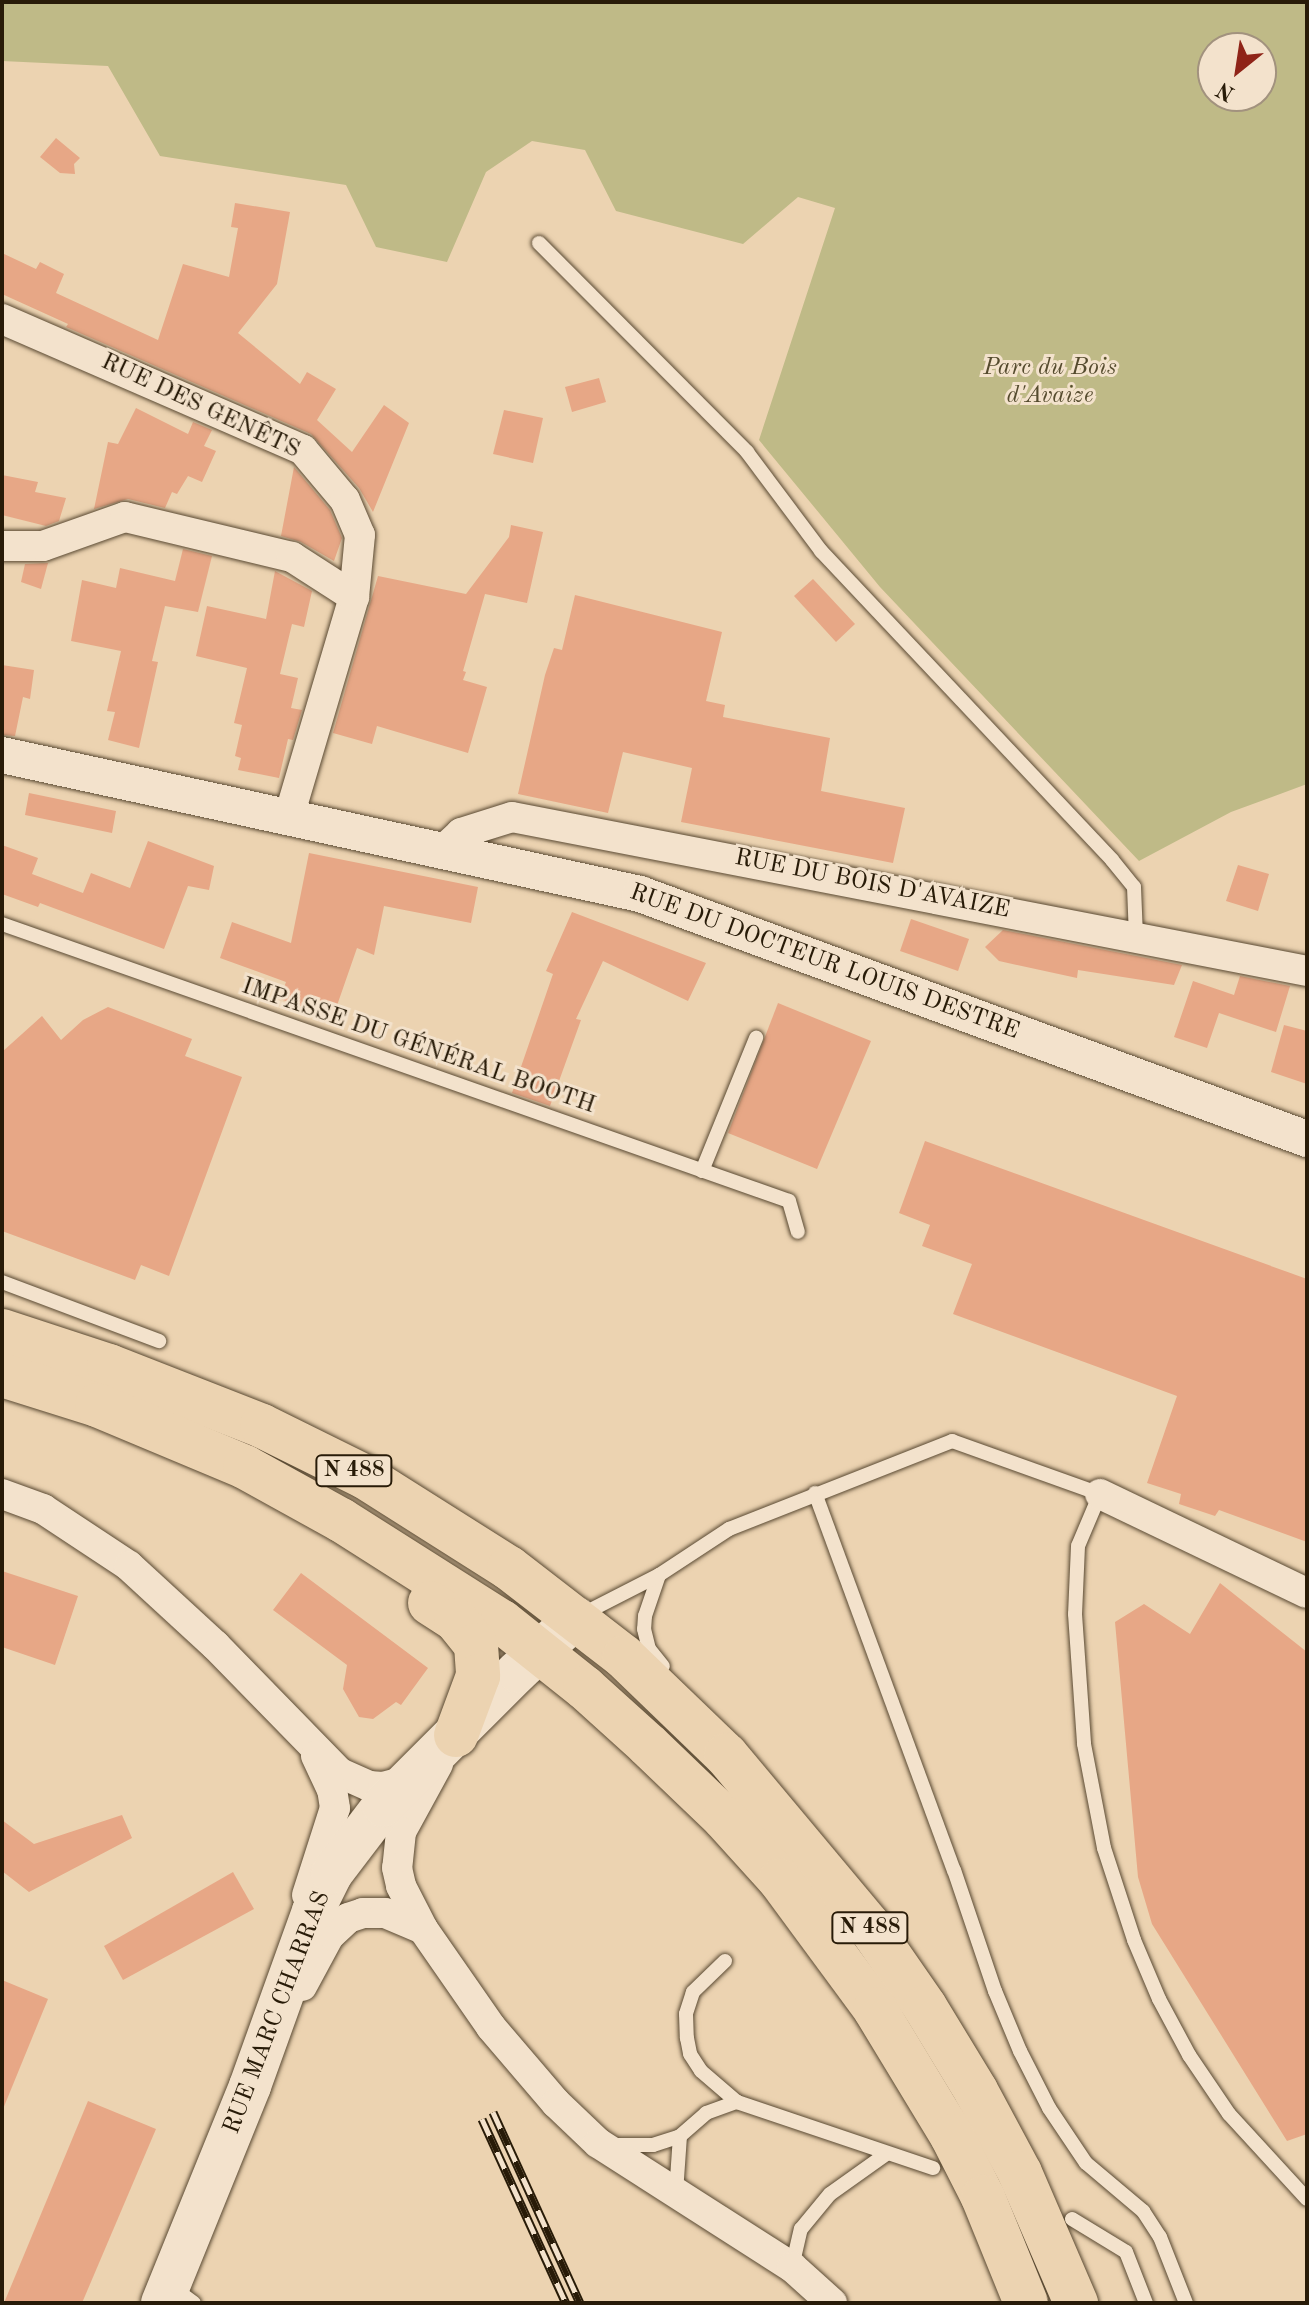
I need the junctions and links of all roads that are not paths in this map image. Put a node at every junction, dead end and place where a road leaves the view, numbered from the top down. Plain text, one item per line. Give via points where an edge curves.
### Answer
1 (539, 243) dead end
2 (2, 319) edge
3 (2, 546) edge
4 (354, 597) junction
5 (2, 755) edge
6 (289, 816) junction
7 (443, 850) junction
8 (2, 924) edge
9 (1136, 937) junction
10 (1307, 971) edge
11 (756, 1038) dead end
12 (1307, 1139) edge
13 (702, 1171) junction
14 (798, 1232) dead end
15 (2, 1282) edge
16 (2, 1331) edge
17 (159, 1341) dead end
18 (2, 1375) edge
19 (245, 1467) junction
20 (815, 1493) junction
21 (2, 1494) edge
22 (1100, 1494) junction
23 (659, 1575) junction
24 (1307, 1593) edge
25 (576, 1618) junction
26 (539, 1650) junction
27 (672, 1675) dead end
28 (452, 1738) junction
29 (312, 1747) junction
30 (746, 1753) dead end
31 (409, 1780) junction
32 (770, 1805) junction
33 (423, 1929) junction
34 (298, 1954) junction
35 (725, 1961) dead end
36 (271, 2029) junction
37 (737, 2102) junction
38 (680, 2136) junction
39 (598, 2143) junction
40 (886, 2154) junction
41 (933, 2168) dead end
42 (676, 2194) junction
43 (1307, 2199) edge
44 (1072, 2219) dead end
45 (792, 2267) junction
46 (176, 2298) edge
47 (832, 2303) edge
48 (1026, 2303) edge
49 (1076, 2303) edge
50 (1146, 2303) edge
51 (1186, 2303) edge

1 - 9 lane via 747,452 821,551 1112,860 1134,887
2 - 4 street, RUE DES GENÊTS via 303,450 345,500 360,535
3 - 4 street via 43,546 125,517 292,557
4 - 6 street, RUE DES GENÊTS
5 - 6 street, RUE DU DOCTEUR LOUIS DESTRE
6 - 7 street, RUE DU DOCTEUR LOUIS DESTRE
7 - 9 street, RUE DU BOIS D'AVAIZE via 461,833 512,817
7 - 12 street, RUE DU DOCTEUR LOUIS DESTRE via 640,894
8 - 13 lane, IMPASSE DU GÉNÉRAL BOOTH
9 - 10 street, RUE DU BOIS D'AVAIZE
11 - 13 lane
13 - 14 lane, IMPASSE DU GÉNÉRAL BOOTH via 789,1201
15 - 17 lane
16 - 25 main road, N 488 via 262,1426 352,1470 509,1568
18 - 19 main road, N 488 via 97,1405
19 - 25 main road via 292,1472 325,1486 444,1554 537,1618 554,1623
19 - 26 main road, N 488 via 417,1566
19 - 28 main road via 290,1510 469,1633 476,1645 478,1676
20 - 22 lane via 952,1441
20 - 23 lane via 729,1529
20 - 51 lane via 1020,2051 1086,2163 1143,2211 1160,2237
21 - 29 street via 43,1509 129,1566 215,1645
22 - 24 street
22 - 43 lane via 1078,1546 1075,1614 1084,1744 1114,1880 1153,1985 1189,2055 1229,2114
23 - 25 lane
23 - 27 lane via 644,1629 649,1649
25 - 26 main road, RUE MARC CHARRAS
25 - 32 main road, N 488 via 681,1710
26 - 28 main road, RUE MARC CHARRAS
26 - 32 main road via 556,1647 576,1654 714,1771
26 - 48 main road, N 488 via 724,1818 834,1950 952,2136
28 - 31 main road, RUE MARC CHARRAS
28 - 33 street via 397,1848 401,1886
29 - 31 street via 354,1782 383,1787
29 - 34 street via 335,1808 308,1889
30 - 32 lane
31 - 34 main road, RUE MARC CHARRAS via 354,1839 332,1873
32 - 49 main road, N 488 via 852,1904 932,2019 1020,2173
33 - 36 street via 385,1913 348,1918 329,1936
33 - 39 street via 491,2027
34 - 36 main road, RUE MARC CHARRAS
35 - 37 lane via 693,1992 686,2014 687,2038 701,2071
36 - 46 main road, RUE MARC CHARRAS
37 - 38 lane via 706,2113
37 - 40 lane
38 - 39 lane via 630,2147
38 - 42 lane
39 - 42 street
40 - 41 lane
40 - 45 lane via 830,2194 801,2229
42 - 45 street
44 - 50 lane via 1126,2252
45 - 47 street

